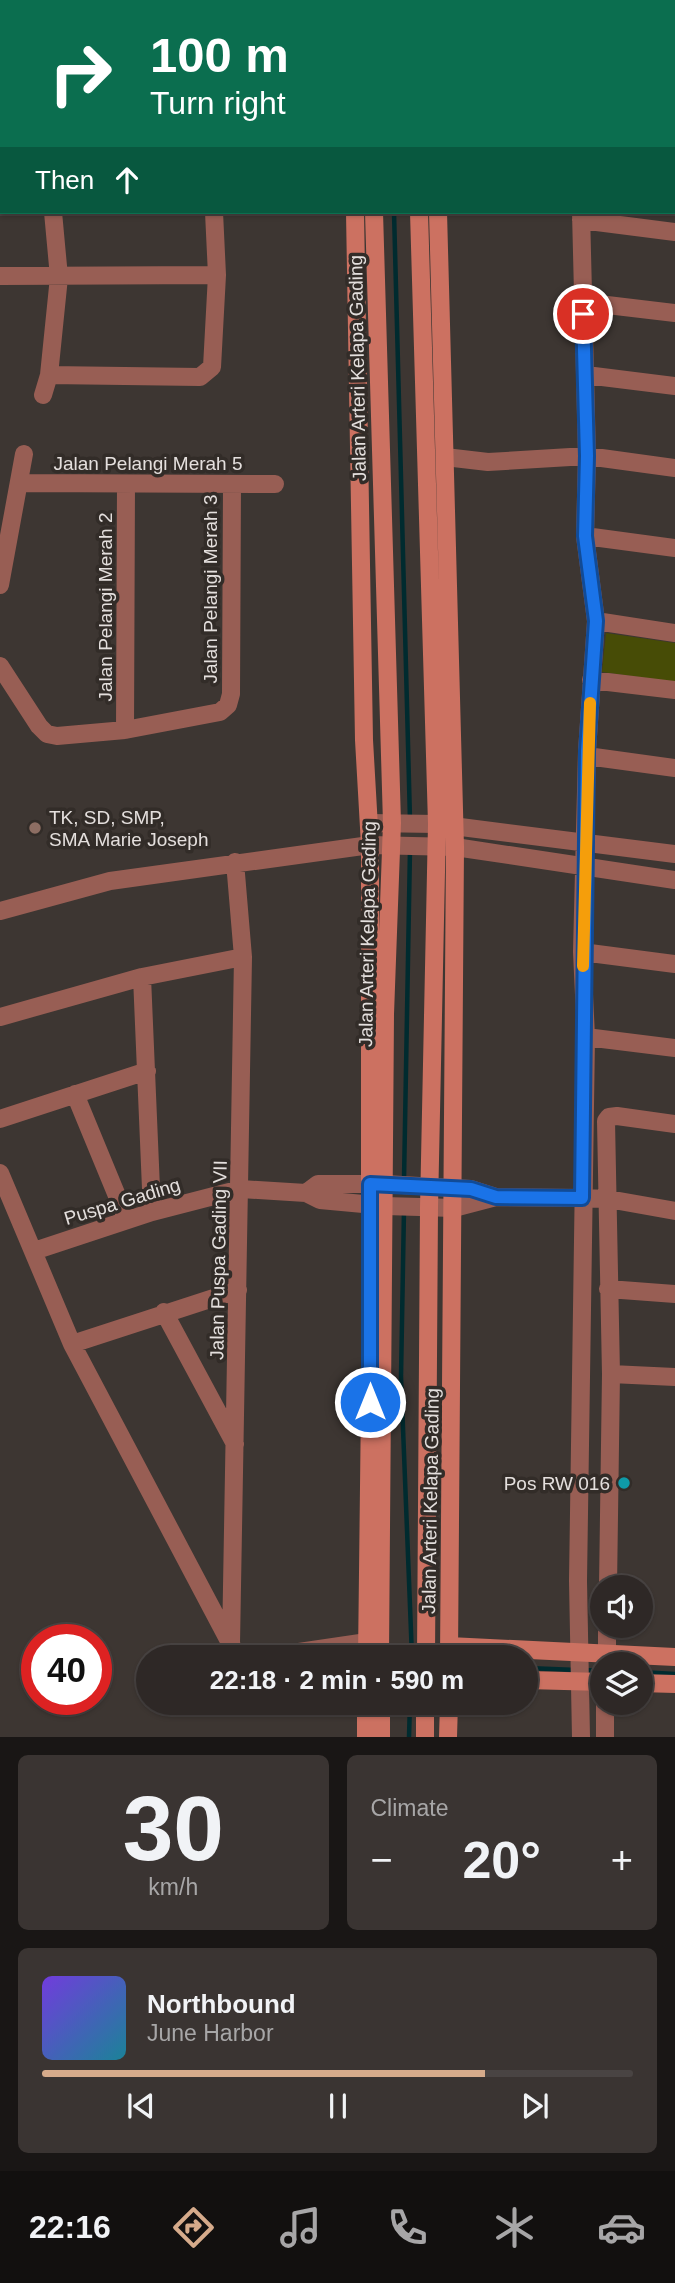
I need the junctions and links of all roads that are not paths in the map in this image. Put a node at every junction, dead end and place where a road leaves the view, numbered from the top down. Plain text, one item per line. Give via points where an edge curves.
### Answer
1 (53, 214) edge
2 (214, 214) edge
3 (355, 214) edge
4 (374, 214) edge
5 (419, 214) edge
6 (438, 214) edge
7 (581, 216) edge
8 (675, 232) edge
9 (217, 275) junction
10 (0, 276) edge
11 (59, 278) junction
12 (582, 302) junction
13 (675, 313) edge
14 (49, 375) junction
15 (586, 375) junction
16 (675, 386) edge
17 (43, 395) dead end
18 (24, 454) dead end
19 (587, 456) junction
20 (444, 457) junction
21 (675, 468) edge
22 (21, 483) junction
23 (126, 484) junction
24 (232, 484) junction
25 (275, 484) dead end
26 (585, 536) junction
27 (675, 548) edge
28 (0, 585) edge
29 (596, 621) junction
30 (675, 633) edge
31 (0, 666) edge
32 (386, 669) junction
33 (363, 670) junction
34 (591, 680) junction
35 (675, 690) edge
36 (442, 726) junction
37 (125, 730) junction
38 (587, 756) junction
39 (675, 768) edge
40 (369, 823) junction
41 (397, 823) junction
42 (439, 825) junction
43 (585, 842) junction
44 (370, 845) junction
45 (398, 846) junction
46 (430, 846) junction
47 (456, 847) junction
48 (675, 854) edge
49 (235, 862) junction
50 (586, 869) junction
51 (675, 880) edge
52 (0, 911) edge
53 (582, 952) junction
54 (243, 957) junction
55 (675, 964) edge
56 (142, 977) junction
57 (0, 1017) edge
58 (586, 1037) junction
59 (675, 1048) edge
60 (147, 1071) junction
61 (75, 1094) junction
62 (0, 1119) edge
63 (675, 1124) edge
64 (0, 1173) edge
65 (382, 1184) junction
66 (420, 1185) junction
67 (455, 1187) junction
68 (241, 1189) junction
69 (306, 1193) junction
70 (496, 1197) junction
71 (582, 1198) junction
72 (608, 1199) junction
73 (382, 1205) junction
74 (421, 1207) junction
75 (454, 1208) junction
76 (675, 1211) edge
77 (152, 1212) junction
78 (127, 1220) junction
79 (34, 1251) junction
80 (608, 1289) junction
81 (237, 1290) junction
82 (675, 1294) edge
83 (164, 1311) junction
84 (72, 1344) junction
85 (611, 1374) junction
86 (675, 1377) edge
87 (235, 1446) junction
88 (608, 1575) edge
89 (231, 1645) edge
90 (234, 1645) edge
91 (367, 1645) edge
92 (380, 1645) edge
93 (426, 1645) edge
94 (449, 1645) edge
95 (675, 1657) edge
96 (653, 1658) edge
97 (538, 1663) edge
98 (590, 1665) edge
99 (581, 1668) junction
100 (590, 1674) edge
101 (538, 1677) edge
102 (653, 1684) edge
103 (675, 1685) edge
104 (366, 1715) edge
105 (381, 1715) edge
106 (425, 1715) edge
107 (449, 1715) edge
108 (605, 1715) edge
109 (366, 1737) edge
110 (381, 1737) edge
111 (425, 1737) edge
112 (448, 1737) edge
113 (581, 1737) edge
114 (605, 1737) edge

1 - 11 street
2 - 9 street
3 - 33 street, Jalan Arteri Kelapa Gading
4 - 32 street, Jalan Arteri Kelapa Gading
5 - 36 street, Jalan Arteri Kelapa Gading
6 - 20 street, Jalan Arteri Kelapa Gading
7 - 8 street
7 - 12 street
9 - 11 street
9 - 14 street via 212,367 207,373 200,377
10 - 11 street
11 - 14 street
12 - 13 street
12 - 15 street
14 - 17 street
15 - 16 street
15 - 19 street
18 - 22 street
19 - 20 street via 488,462
19 - 21 street
19 - 26 street
20 - 36 street, Jalan Arteri Kelapa Gading
22 - 23 street, Jalan Pelangi Merah 5
22 - 28 street
23 - 24 street, Jalan Pelangi Merah 5
23 - 37 street, Jalan Pelangi Merah 2
24 - 25 street, Jalan Pelangi Merah 5
24 - 37 street, Jalan Pelangi Merah 3 via 228,705 220,712
26 - 27 street
26 - 29 street
29 - 30 street
29 - 34 street
31 - 37 street via 47,734
32 - 33 street
32 - 41 street, Jalan Arteri Kelapa Gading
33 - 40 street, Jalan Arteri Kelapa Gading
34 - 35 street
34 - 38 street
36 - 42 street, Jalan Arteri Kelapa Gading
38 - 39 street
38 - 43 street
40 - 41 street
40 - 44 street, Jalan Arteri Kelapa Gading
41 - 42 street
41 - 45 street, Jalan Arteri Kelapa Gading
42 - 43 street
42 - 46 street, Jalan Arteri Kelapa Gading
42 - 47 street, Jalan Arteri Kelapa Gading
43 - 48 street
43 - 50 street
44 - 45 street
44 - 49 street
44 - 65 street, Jalan Arteri Kelapa Gading
45 - 46 street
45 - 65 street, Jalan Arteri Kelapa Gading via 385,1014
46 - 47 street
46 - 66 street, Jalan Arteri Kelapa Gading
47 - 50 street
47 - 67 street, Jalan Arteri Kelapa Gading
49 - 52 street via 110,881
49 - 54 street, Jalan Puspa Gading VII
50 - 51 street
50 - 53 street
53 - 55 street
53 - 58 street
54 - 56 street
54 - 68 street, Jalan Puspa Gading VII
56 - 57 street
56 - 60 street
58 - 59 street
58 - 71 street
60 - 61 street
60 - 77 street
61 - 62 street
61 - 78 street
63 - 72 street via 617,1116 607,1119
64 - 79 street
65 - 66 street, Puspa Gading
65 - 69 street, Puspa Gading via 318,1184
65 - 73 street, Jalan Arteri Kelapa Gading
66 - 67 street, Puspa Gading
66 - 74 street, Jalan Arteri Kelapa Gading
67 - 70 street, Puspa Gading
67 - 75 street, Jalan Arteri Kelapa Gading
68 - 69 street, Puspa Gading
68 - 77 street, Puspa Gading
68 - 81 street, Jalan Puspa Gading VII
69 - 73 street, Puspa Gading via 320,1200
70 - 71 street
70 - 75 street, Puspa Gading
71 - 72 street
71 - 99 street
72 - 76 street
72 - 80 street
73 - 74 street, Puspa Gading
73 - 91 street, Jalan Arteri Kelapa Gading
73 - 92 street, Jalan Arteri Kelapa Gading
74 - 75 street, Puspa Gading
74 - 93 street, Jalan Arteri Kelapa Gading
75 - 94 street, Jalan Arteri Kelapa Gading
77 - 78 street, Puspa Gading
78 - 79 street, Puspa Gading
79 - 84 street
80 - 82 street
80 - 85 street
81 - 83 street
81 - 87 street, Jalan Puspa Gading VII
83 - 84 street
83 - 87 street
84 - 89 street
85 - 86 street
85 - 88 street
87 - 90 street, Jalan Puspa Gading VII
95 - 96 street
97 - 99 street
98 - 99 street
99 - 100 street
99 - 101 street
99 - 113 street
102 - 103 street
104 - 109 street
105 - 110 street
106 - 111 street
107 - 112 street
108 - 114 street

